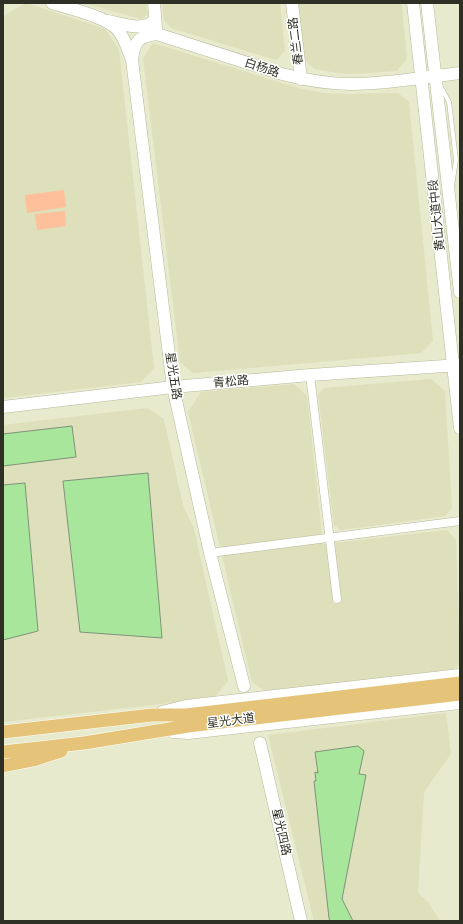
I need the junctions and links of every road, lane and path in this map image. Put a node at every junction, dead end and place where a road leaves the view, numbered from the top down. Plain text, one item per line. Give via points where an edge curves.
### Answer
1 (52, 3) edge
2 (154, 3) edge
3 (292, 3) edge
4 (413, 3) edge
5 (427, 3) edge
6 (156, 20) junction
7 (107, 21) junction
8 (157, 34) junction
9 (132, 60) junction
10 (460, 73) edge
11 (435, 76) junction
12 (422, 78) junction
13 (301, 79) junction
14 (460, 292) edge
15 (457, 365) edge
16 (310, 375) junction
17 (173, 387) junction
18 (3, 407) edge
19 (460, 428) edge
20 (460, 521) edge
21 (330, 537) junction
22 (210, 553) junction
23 (337, 599) dead end
24 (460, 676) edge
25 (460, 683) edge
26 (244, 686) junction
27 (460, 694) edge
28 (262, 698) junction
29 (232, 701) junction
30 (460, 703) edge
31 (152, 715) junction
32 (187, 720) junction
33 (273, 723) junction
34 (243, 727) junction
35 (3, 732) edge
36 (150, 732) junction
37 (84, 743) junction
38 (260, 743) junction
39 (21, 750) junction
40 (3, 752) edge
41 (3, 756) edge
42 (3, 766) edge
43 (301, 921) edge

1 - 7 street
2 - 6 street
3 - 13 street, 春兰二路
4 - 12 street, 黄山大道中段
5 - 11 street, 黄山大道中段
6 - 7 street via 151,25 143,27
6 - 8 street
7 - 9 street via 117,29
8 - 9 street via 135,42
8 - 13 street, 白杨路
9 - 17 street, 星光五路
10 - 11 street, 白杨路
11 - 12 street, 白杨路
11 - 14 street, 黄山大道中段
12 - 13 street, 白杨路 via 351,84
12 - 15 street, 黄山大道中段
15 - 16 street, 青松路
15 - 19 street, 黄山大道中段
16 - 17 street, 青松路
16 - 21 street
17 - 18 street, 青松路
17 - 22 street, 星光五路
20 - 21 street
21 - 22 street
21 - 23 street
22 - 26 street, 星光五路
24 - 28 street
25 - 32 main road, 星光大道
26 - 28 street
26 - 29 street
27 - 32 main road, 星光大道
28 - 29 street
29 - 31 street via 186,706
30 - 33 street
31 - 32 main road, 星光大道
31 - 35 main road, 星光大道
32 - 36 main road, 星光大道
33 - 34 street
33 - 38 street via 264,733
34 - 36 street via 188,733
34 - 38 street
36 - 37 main road, 星光大道
37 - 39 main road, 星光大道
37 - 42 main road via 33,760
38 - 43 street, 星光四路
39 - 40 main road, 星光大道
39 - 41 main road

